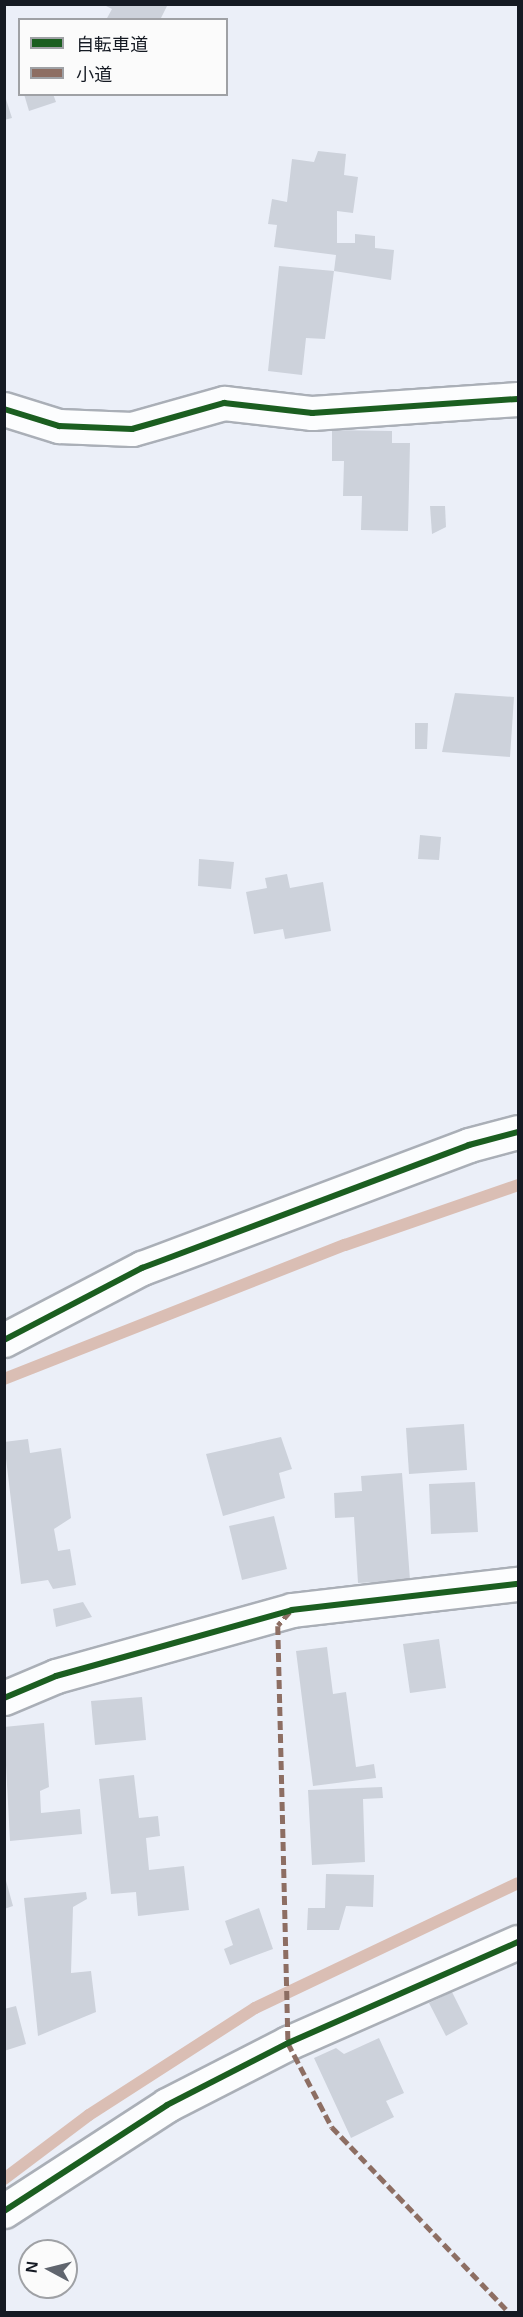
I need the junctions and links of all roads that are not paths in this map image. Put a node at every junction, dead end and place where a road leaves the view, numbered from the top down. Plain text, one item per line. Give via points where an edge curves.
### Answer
1 (519, 399) edge
2 (4, 408) edge
3 (519, 1132) edge
4 (4, 1340) edge
5 (519, 1584) edge
6 (4, 1698) edge
7 (519, 1942) edge
8 (4, 2211) edge

1 - 2 street via 312,413 224,403 132,429 59,426
3 - 4 street via 469,1145 142,1268
5 - 6 street via 292,1610 56,1676
7 - 8 street via 288,2043 166,2105

